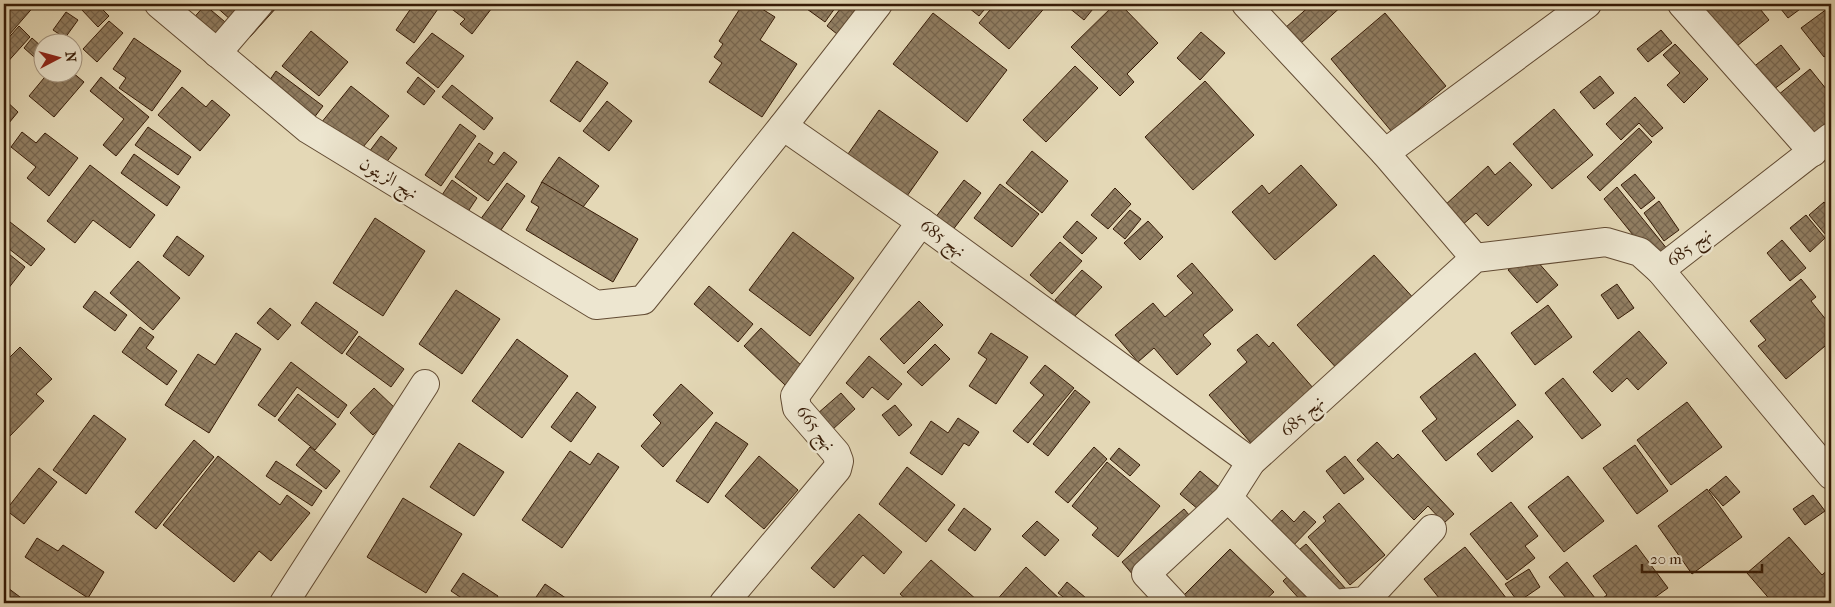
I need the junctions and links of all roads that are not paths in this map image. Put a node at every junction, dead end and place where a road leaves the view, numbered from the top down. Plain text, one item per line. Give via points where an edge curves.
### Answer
1 (159, 4) edge
2 (259, 4) edge
3 (878, 4) edge
4 (1246, 4) edge
5 (1587, 4) edge
6 (1682, 4) edge
7 (218, 53) junction
8 (783, 126) junction
9 (1822, 144) edge
10 (1385, 153) junction
11 (921, 222) junction
12 (1475, 258) junction
13 (1660, 270) junction
14 (425, 384) dead end
15 (1251, 462) junction
16 (1831, 475) edge
17 (1228, 498) junction
18 (1432, 529) dead end
19 (284, 603) edge
20 (724, 603) edge
21 (1173, 603) edge
22 (1333, 603) edge
23 (1343, 603) edge

1 - 7 street, نهج الزيتون
2 - 7 street
3 - 8 street
4 - 10 street
5 - 10 street
6 - 9 street
7 - 8 street, نهج الزيتون via 308,129 596,305 643,300
8 - 11 street, نهج 685
9 - 13 street, نهج 685
10 - 12 street
11 - 15 street, نهج 685
11 - 20 street, نهج 665 via 795,396 797,408 836,453 837,469
12 - 13 street, نهج 685 via 1606,242 1640,252
12 - 15 street, نهج 685
13 - 16 street
14 - 19 street
15 - 17 street
17 - 21 street via 1146,574
17 - 22 street
18 - 23 street via 1365,601

